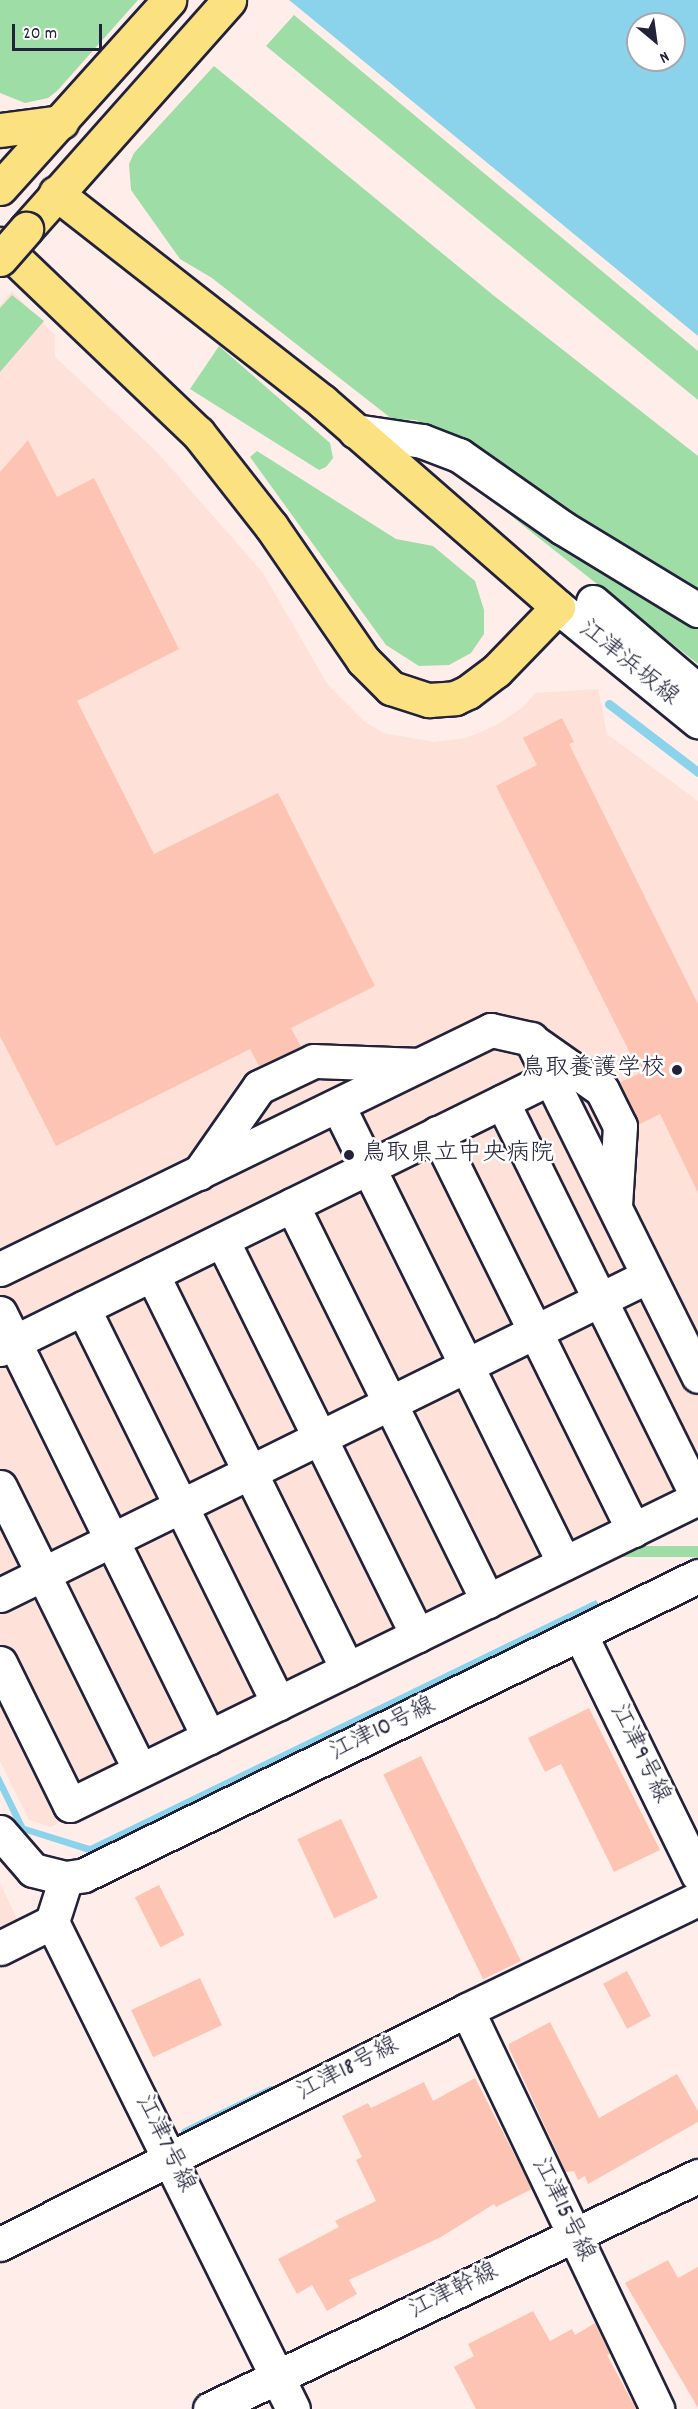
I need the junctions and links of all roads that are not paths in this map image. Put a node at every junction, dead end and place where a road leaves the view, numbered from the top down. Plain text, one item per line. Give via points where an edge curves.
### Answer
1 (169, 0) edge
2 (229, 0) edge
3 (61, 122) junction
4 (0, 130) edge
5 (0, 188) edge
6 (56, 194) junction
7 (13, 237) edge
8 (0, 259) edge
9 (355, 431) junction
10 (592, 602) dead end
11 (558, 608) junction
12 (698, 610) edge
13 (698, 692) edge
14 (698, 721) edge
15 (531, 1039) junction
16 (422, 1065) junction
17 (550, 1078) junction
18 (502, 1102) junction
19 (338, 1106) junction
20 (437, 1133) junction
21 (369, 1167) junction
22 (198, 1174) junction
23 (292, 1205) junction
24 (615, 1208) junction
25 (222, 1240) junction
26 (0, 1269) edge
27 (152, 1274) junction
28 (648, 1276) junction
29 (600, 1300) junction
30 (83, 1308) junction
31 (535, 1332) junction
32 (5, 1334) edge
33 (466, 1365) junction
34 (696, 1369) edge
35 (390, 1403) junction
36 (319, 1438) junction
37 (250, 1472) junction
38 (0, 1487) edge
39 (181, 1506) junction
40 (633, 1530) junction
41 (111, 1540) junction
42 (564, 1563) junction
43 (43, 1574) junction
44 (698, 1576) edge
45 (0, 1595) edge
46 (488, 1601) junction
47 (580, 1634) junction
48 (417, 1635) junction
49 (0, 1663) edge
50 (347, 1669) junction
51 (278, 1703) junction
52 (208, 1737) junction
53 (140, 1770) junction
54 (0, 1832) edge
55 (698, 1875) edge
56 (66, 1878) junction
57 (698, 1899) edge
58 (52, 1922) junction
59 (0, 1948) edge
60 (466, 2010) junction
61 (172, 2159) junction
62 (698, 2176) edge
63 (574, 2234) junction
64 (0, 2244) edge
65 (277, 2376) junction
66 (210, 2409) edge
67 (293, 2409) edge
68 (657, 2409) edge

1 - 3 main road
2 - 6 main road
3 - 4 main road
3 - 5 main road
6 - 7 main road
6 - 9 main road
7 - 8 main road, bridge
7 - 11 main road via 198,433 272,526 363,660 391,688 429,700 455,698 468,692 496,671
9 - 11 main road
9 - 12 street via 422,441 459,455 563,528
10 - 13 street
11 - 14 street, 江津浜坂線
15 - 16 street via 491,1030
15 - 17 street
15 - 24 street via 602,1090 620,1126
16 - 19 street
16 - 22 street via 314,1061 259,1087
17 - 18 street
17 - 24 street
18 - 20 street
18 - 29 street
19 - 21 street
19 - 22 street
20 - 21 street
20 - 31 street
21 - 23 street
21 - 33 street
22 - 26 street
23 - 25 street
23 - 35 street
24 - 28 street
25 - 27 street
25 - 36 street
27 - 30 street
27 - 37 street
28 - 29 street
28 - 34 street
29 - 31 street
29 - 40 street via 698,1498
30 - 32 street
30 - 39 street
31 - 33 street
31 - 40 street
32 - 41 street
33 - 35 street
33 - 42 street
35 - 36 street
35 - 46 street
36 - 37 street
36 - 48 street
37 - 39 street
37 - 50 street
38 - 43 street
39 - 41 street
39 - 51 street
40 - 42 street
41 - 43 street
41 - 52 street
42 - 46 street
43 - 45 street
43 - 53 street
44 - 47 street, 江津10号線
46 - 48 street
47 - 55 street, 江津9号線
47 - 56 street, 江津10号線 via 100,1869
48 - 50 street
49 - 53 street via 70,1805
50 - 51 street
51 - 52 street
52 - 53 street
54 - 56 street via 33,1870
56 - 58 street
57 - 60 street, 江津18号線
58 - 59 street
58 - 61 street, 江津7号線
60 - 61 street, 江津18号線
60 - 63 street, 江津15号線
61 - 64 street, 江津18号線
61 - 65 street, 江津7号線
62 - 63 street, 江津幹線
63 - 65 street, 江津幹線
63 - 68 street, 江津15号線
65 - 66 street, 江津幹線
65 - 67 street, 江津7号線

